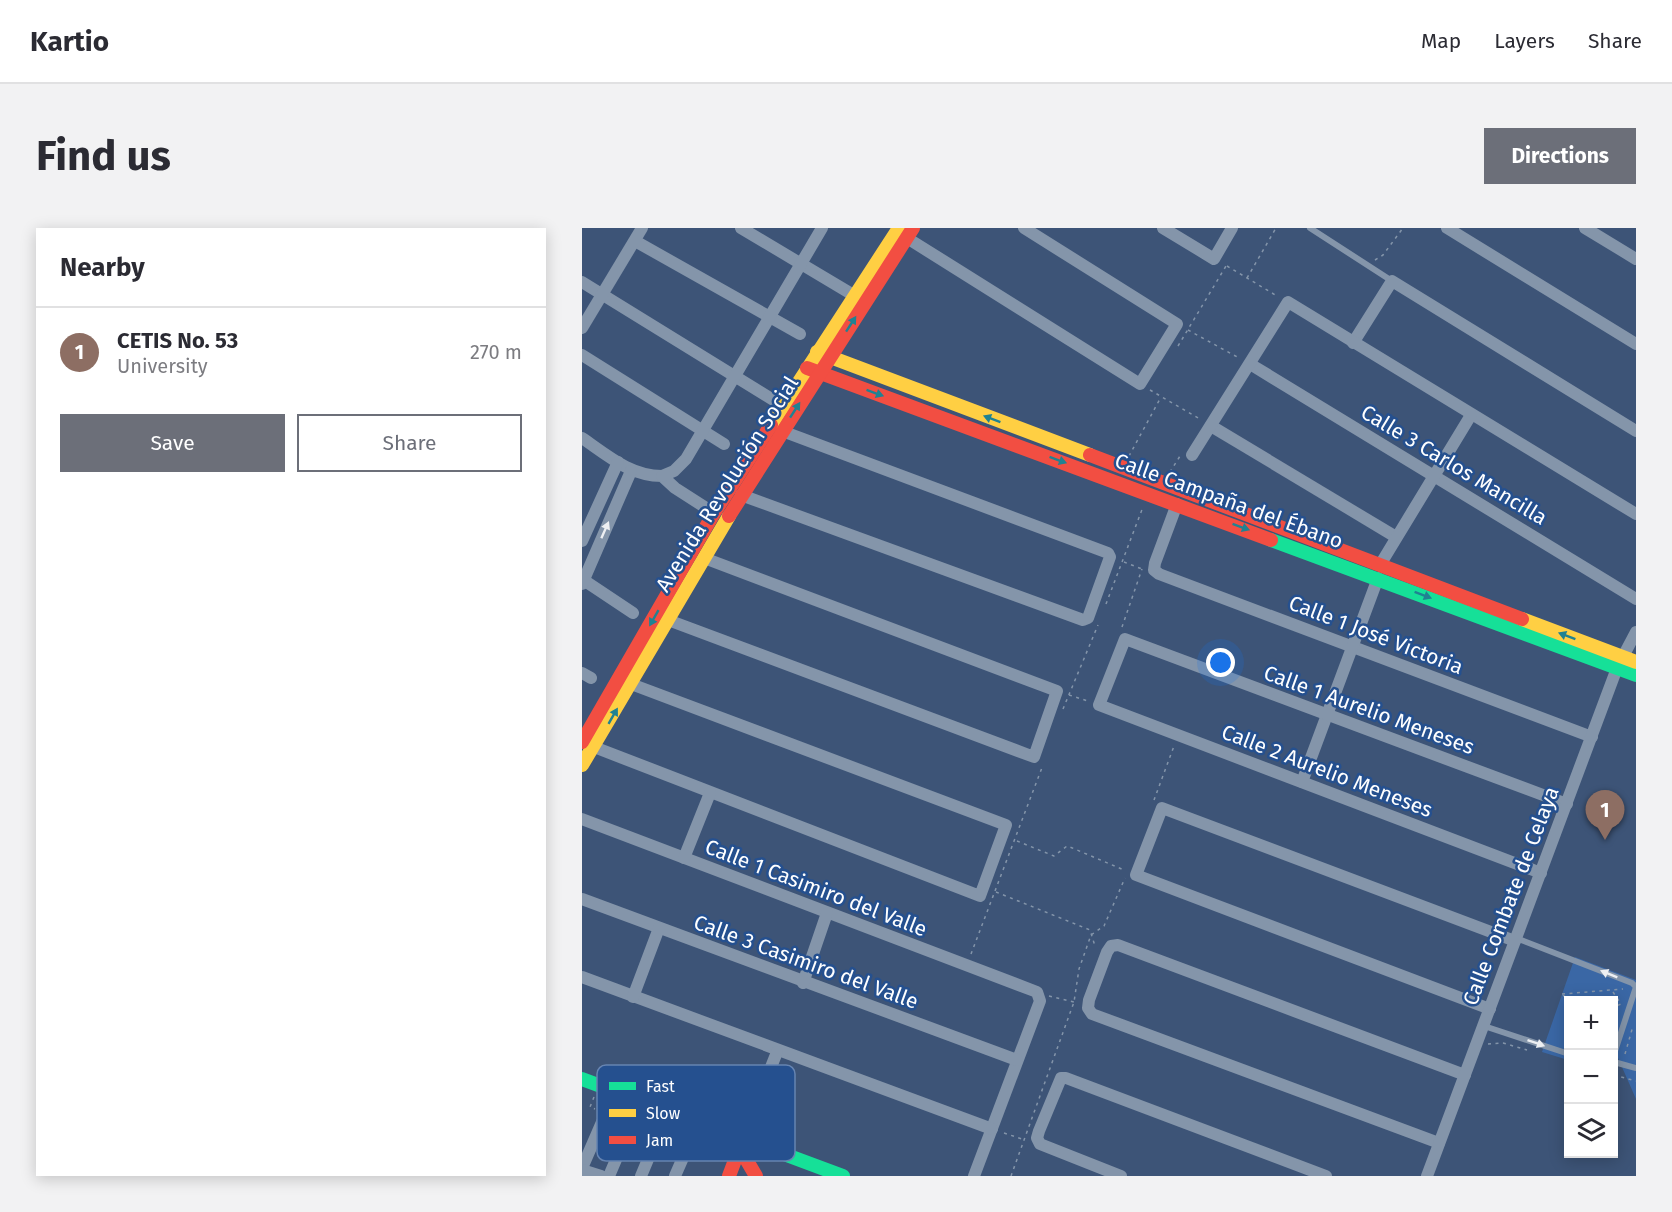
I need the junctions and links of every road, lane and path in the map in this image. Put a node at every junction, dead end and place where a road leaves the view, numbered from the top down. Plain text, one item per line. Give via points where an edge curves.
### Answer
1 (642, 228) edge
2 (741, 228) edge
3 (822, 228) edge
4 (1024, 228) edge
5 (1163, 228) edge
6 (1232, 228) edge
7 (1276, 228) edge
8 (1310, 228) edge
9 (1402, 228) edge
10 (1447, 228) edge
11 (1585, 228) edge
12 (906, 231) edge
13 (635, 241) junction
14 (1214, 259) junction
15 (1636, 259) edge
16 (801, 263) junction
17 (1226, 266) junction
18 (1370, 268) junction
19 (1247, 278) junction
20 (1392, 281) junction
21 (582, 282) edge
22 (603, 294) junction
23 (855, 296) junction
24 (1288, 302) junction
25 (768, 317) junction
26 (1182, 327) junction
27 (582, 328) edge
28 (800, 334) dead end
29 (1353, 343) junction
30 (1636, 344) edge
31 (1175, 350) dead end
32 (582, 355) edge
33 (823, 355) junction
34 (1250, 364) junction
35 (848, 365) junction
36 (813, 371) junction
37 (734, 375) junction
38 (841, 380) junction
39 (1140, 384) junction
40 (1161, 396) junction
41 (778, 402) junction
42 (1471, 415) junction
43 (1211, 426) junction
44 (703, 431) junction
45 (782, 431) junction
46 (1636, 431) edge
47 (582, 438) edge
48 (724, 444) dead end
49 (1192, 454) dead end
50 (618, 462) junction
51 (1123, 468) junction
52 (631, 471) junction
53 (1434, 475) junction
54 (662, 476) junction
55 (1149, 493) junction
56 (741, 495) junction
57 (1177, 504) junction
58 (714, 513) junction
59 (1636, 514) edge
60 (1274, 532) junction
61 (1396, 537) junction
62 (582, 541) edge
63 (1128, 548) dead end
64 (1109, 555) junction
65 (704, 558) junction
66 (1150, 567) junction
67 (1379, 572) junction
68 (583, 581) edge
69 (1636, 599) edge
70 (633, 613) dead end
71 (668, 620) junction
72 (1636, 632) edge
73 (1125, 639) junction
74 (1353, 647) junction
75 (1084, 662) dead end
76 (1620, 662) junction
77 (1636, 662) edge
78 (1636, 675) edge
79 (631, 684) junction
80 (1063, 693) junction
81 (1099, 705) junction
82 (1327, 716) junction
83 (1061, 717) dead end
84 (587, 725) edge
85 (1592, 737) junction
86 (588, 745) edge
87 (1039, 759) junction
88 (582, 765) edge
89 (1302, 782) junction
90 (710, 792) junction
91 (1567, 804) junction
92 (582, 819) edge
93 (1004, 830) junction
94 (1016, 841) junction
95 (684, 858) junction
96 (1541, 873) junction
97 (1136, 875) junction
98 (986, 892) junction
99 (582, 899) edge
100 (827, 913) junction
101 (659, 928) junction
102 (1091, 935) junction
103 (1516, 939) junction
104 (1112, 948) junction
105 (967, 966) junction
106 (582, 977) edge
107 (803, 982) junction
108 (1636, 987) edge
109 (1612, 991) junction
110 (1594, 993) joint
111 (1038, 994) junction
112 (1564, 996) edge
113 (1615, 996) edge
114 (633, 997) junction
115 (1074, 1002) junction
116 (1490, 1009) junction
117 (1633, 1025) dead end
118 (1483, 1026) junction
119 (1476, 1047) junction
120 (1526, 1050) dead end
121 (1615, 1050) edge
122 (777, 1052) junction
123 (1564, 1052) edge
124 (1625, 1054) dead end
125 (1017, 1060) junction
126 (1618, 1063) edge
127 (772, 1065) edge
128 (1636, 1068) edge
129 (1465, 1075) junction
130 (1618, 1076) edge
131 (582, 1079) edge
132 (1636, 1081) edge
133 (597, 1084) edge
134 (597, 1090) edge
135 (597, 1110) edge
136 (992, 1129) junction
137 (597, 1134) edge
138 (1023, 1140) junction
139 (1439, 1143) junction
140 (795, 1160) edge
141 (615, 1161) edge
142 (647, 1161) edge
143 (682, 1161) edge
144 (735, 1161) edge
145 (747, 1161) edge
146 (582, 1169) edge
147 (601, 1176) edge
148 (609, 1176) edge
149 (641, 1176) edge
150 (675, 1176) edge
151 (729, 1176) edge
152 (756, 1176) edge
153 (843, 1176) edge
154 (974, 1176) edge
155 (1011, 1176) edge
156 (1121, 1176) edge
157 (1326, 1176) edge
158 (1427, 1176) edge

1 - 13 street
2 - 16 street
3 - 16 street
4 - 26 street
5 - 14 street
6 - 14 street
7 - 19 path
8 - 18 lane
9 - 18 path
10 - 30 street
11 - 15 street
12 - 23 street, Avenida Revolución Social
33 -> 12 street, Avenida Revolución Social
12 - 39 street
13 - 22 street
13 - 25 street
14 - 17 path
16 - 23 street
16 - 25 street
17 - 19 path
17 - 26 path
18 - 20 lane
19 - 24 path
20 - 29 street
20 - 46 street
21 - 22 street
22 - 27 street
22 - 37 street
23 - 33 street, Avenida Revolución Social
24 - 29 street
24 - 34 street
25 - 28 street
25 - 37 street
26 - 31 path
26 - 34 path
26 - 39 street
29 - 42 street
32 - 44 street
33 - 35 street, Calle Campaña del Ébano
33 - 36 street, Avenida Revolución Social
34 - 43 street
34 - 53 street, Calle 3 Carlos Mancilla
35 - 38 street via 841,371
51 -> 35 street, Calle Campaña del Ébano
36 - 38 street, Calle Campaña del Ébano
36 - 41 street, Avenida Revolución Social
45 -> 36 street, Avenida Revolución Social
37 - 41 street
37 - 44 street
38 -> 55 street, Calle Campaña del Ébano
39 - 40 path
40 - 43 path
40 - 51 path
41 - 58 street, Avenida Revolución Social
42 - 53 street
42 - 59 street
43 - 49 street
43 - 61 street
44 - 48 street
44 - 54 street via 686,459
45 - 56 street, Avenida Revolución Social
45 - 64 street
47 - 50 street
50 - 52 street
50 - 62 street
51 - 60 street, Calle Campaña del Ébano
52 - 54 street
68 -> 52 street
53 - 61 street
53 - 69 street, Calle 3 Carlos Mancilla
54 - 58 street
55 - 57 street, Calle Campaña del Ébano
55 - 63 path
56 - 64 street via 1085,620
56 - 65 street, Avenida Revolución Social
57 -> 60 street, Calle Campaña del Ébano
57 - 66 street
58 -> 84 street, Avenida Revolución Social
60 - 67 street, Calle Campaña del Ébano
61 - 67 street
64 - 66 path
65 - 71 street, Avenida Revolución Social
65 - 80 street
66 - 73 path via 1120,632
66 - 74 street, Calle 1 José Victoria via 1159,574
67 - 74 street
67 - 76 street, Calle Campaña del Ébano
68 - 70 street
71 - 79 street, Avenida Revolución Social
71 - 87 street
72 - 76 street, Calle Combate de Celaya
73 - 81 street
73 - 82 street, Calle 1 Aurelio Meneses
74 - 82 street
74 - 85 street, Calle 1 José Victoria
75 - 80 path
76 - 77 street, Calle Campaña del Ébano
76 - 78 street, Calle Campaña del Ébano
76 - 85 street, Calle Combate de Celaya
86 -> 79 street, Avenida Revolución Social
79 - 93 street
80 - 81 path
80 - 83 path
80 - 87 street
81 - 89 street, Calle 2 Aurelio Meneses
82 - 89 street
82 - 91 street, Calle 1 Aurelio Meneses
84 - 86 street, Avenida Revolución Social
85 - 91 street, Calle Combate de Celaya
86 - 88 street, Avenida Revolución Social
86 - 90 street
87 - 94 path
89 - 96 street, Calle 2 Aurelio Meneses
90 - 95 street
90 - 98 street
91 - 96 street, Calle Combate de Celaya
92 - 95 street, Calle 1 Casimiro del Valle
93 - 94 path
93 - 98 street
94 - 97 path via 1054,856 1070,847
94 - 98 path
95 - 100 street, Calle 1 Casimiro del Valle
96 - 103 street, Calle Combate de Celaya
97 - 103 street via 1162,808
97 - 116 street
98 - 102 path via 1090,930
98 - 105 path
99 - 101 street, Calle 3 Casimiro del Valle
100 - 105 street, Calle 1 Casimiro del Valle
100 - 107 street
101 - 107 street, Calle 3 Casimiro del Valle
101 - 114 street
102 - 104 path via 1095,946
102 - 115 path via 1079,969
108 -> 103 lane
103 - 116 street, Calle Combate de Celaya
104 - 129 street
104 - 139 street via 1089,1000 1092,1014
105 - 111 street, Calle 1 Casimiro del Valle
106 - 114 street
107 - 125 street, Calle 3 Casimiro del Valle
108 - 109 path
108 - 121 lane
109 - 110 path
109 - 113 path
110 - 112 path
111 - 115 path
111 - 125 street
114 - 122 street
115 - 138 path
116 - 118 street, Calle Combate de Celaya
117 - 124 path
118 - 119 street, Calle Combate de Celaya
118 -> 123 lane
119 - 120 path via 1503,1043
119 - 129 street, Calle Combate de Celaya
122 - 127 street
122 - 136 street
125 - 136 street
126 - 128 lane
129 - 139 street, Calle Combate de Celaya
130 - 132 path
131 - 133 street
134 - 135 path via 590,1107
136 - 138 path
136 - 154 street
137 - 146 street
138 - 155 path
139 - 158 street, Calle Combate de Celaya
140 - 153 street
141 - 148 street
142 - 149 street
143 - 150 street
144 - 151 street
145 - 152 street
146 - 147 street
156 - 157 street via 1040,1144 1039,1131 1061,1078

